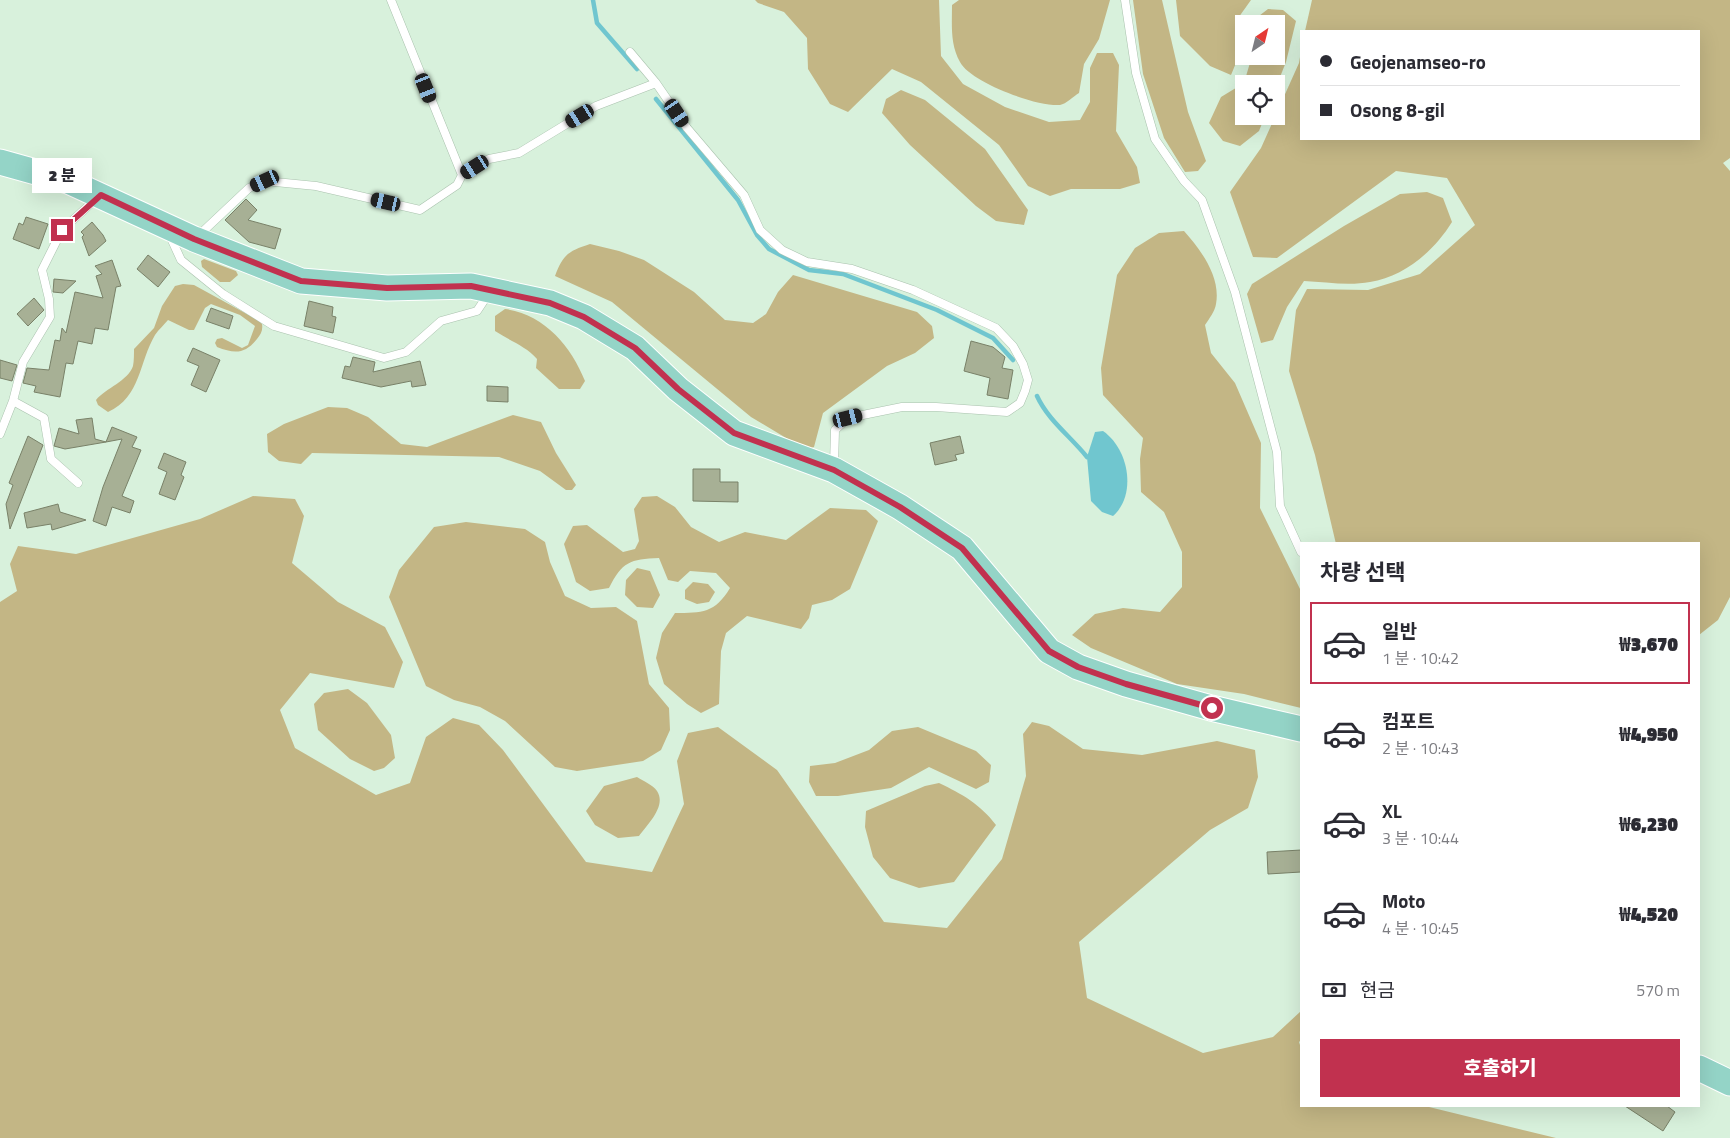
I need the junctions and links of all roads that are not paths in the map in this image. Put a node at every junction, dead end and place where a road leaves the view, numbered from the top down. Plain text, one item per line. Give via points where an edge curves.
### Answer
1 (391, 0) edge
2 (1125, 0) edge
3 (630, 52) dead end
4 (656, 82) junction
5 (0, 162) edge
6 (462, 175) junction
7 (101, 195) junction
8 (165, 225) junction
9 (194, 239) junction
10 (491, 290) junction
11 (13, 401) junction
12 (0, 434) edge
13 (834, 470) junction
14 (78, 483) dead end
15 (1300, 550) edge
16 (1300, 729) edge
17 (1700, 1068) edge
18 (1730, 1083) edge

1 - 6 lane
2 - 15 lane via 1136,73 1155,139 1184,181 1202,200 1235,292 1277,452 1280,506
3 - 4 lane
4 - 6 lane via 596,106 519,154 489,158
4 - 13 lane via 687,128 744,195 760,230 782,250 806,262 852,269 913,290 996,328 1023,364 1028,380 1025,391 1020,403 1007,412 902,407 848,418 835,430
5 - 7 main road via 68,181
6 - 9 lane via 458,185 420,210 316,186 265,181 249,188
7 - 8 main road
7 - 11 lane via 62,230 42,270 50,317 23,362
8 - 9 main road
8 - 10 lane via 181,260 223,294 274,326 384,358 406,352 441,321 477,311
9 - 10 main road via 301,281 387,288 471,286
10 - 13 main road via 550,303 584,317 635,348 678,389 734,433
11 - 12 lane
11 - 14 lane via 44,418 51,459
13 - 16 main road via 900,507 962,548 1049,651 1078,667 1126,684
17 - 18 main road

